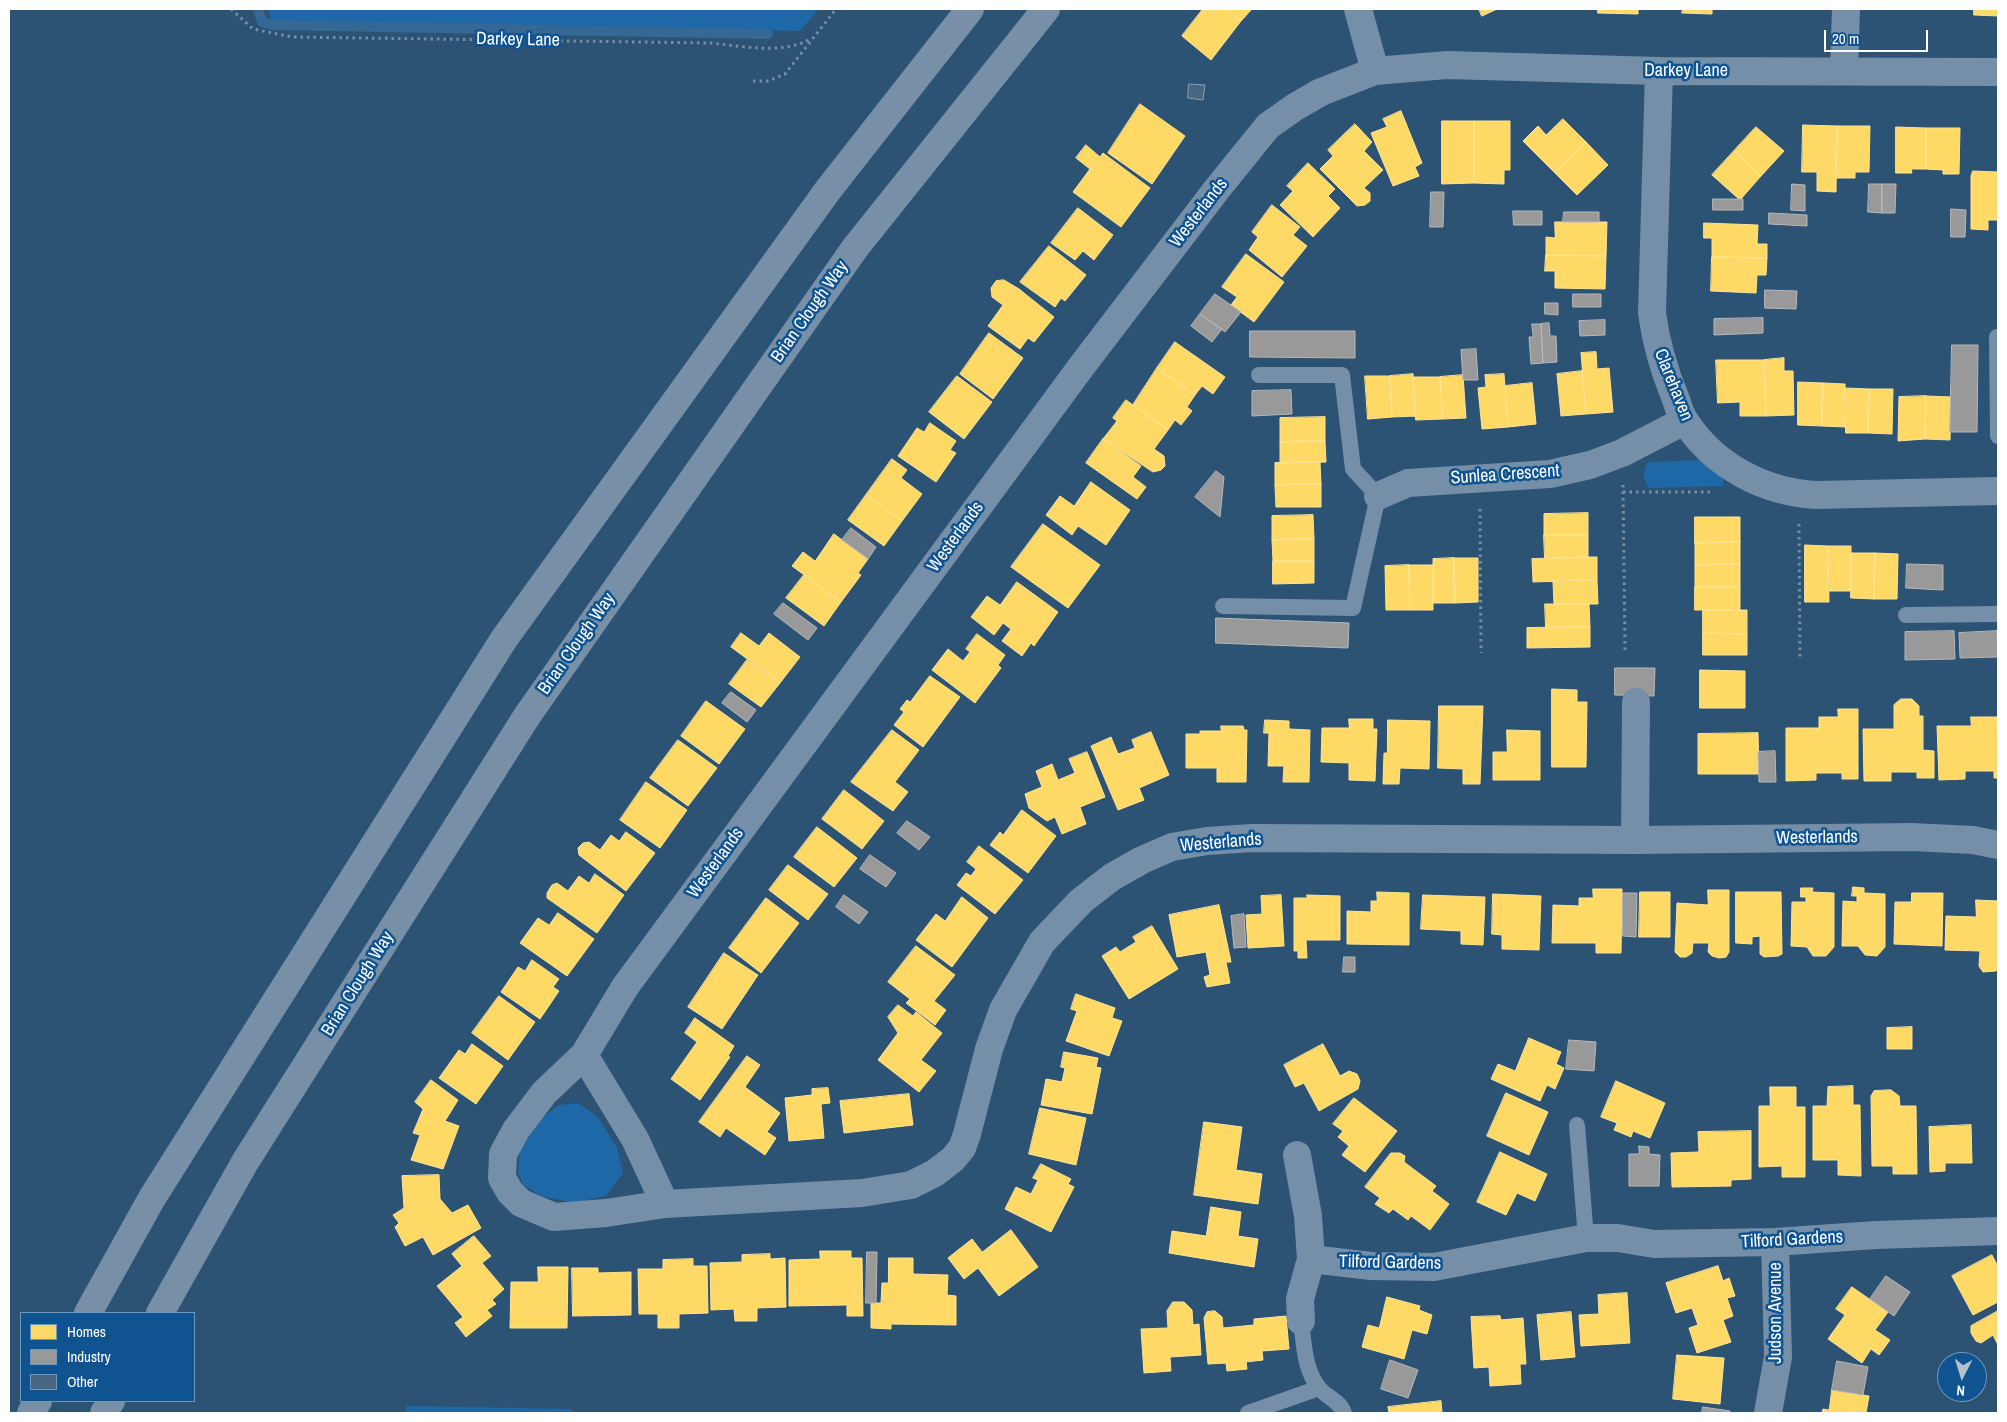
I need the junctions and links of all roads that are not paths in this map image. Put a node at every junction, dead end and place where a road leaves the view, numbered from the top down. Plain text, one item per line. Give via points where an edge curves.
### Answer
1 (970, 9) edge
2 (1046, 9) edge
3 (1358, 9) edge
4 (1846, 9) edge
5 (1375, 71) junction
6 (1659, 71) junction
7 (1844, 71) junction
8 (1998, 72) edge
9 (1997, 337) edge
10 (1259, 375) dead end
11 (1684, 421) junction
12 (1998, 436) edge
13 (1998, 491) edge
14 (1378, 496) junction
15 (1223, 606) dead end
16 (1998, 614) edge
17 (1906, 615) dead end
18 (1636, 702) dead end
19 (1635, 840) junction
20 (1998, 845) edge
21 (584, 1055) junction
22 (1577, 1125) dead end
23 (1297, 1155) dead end
24 (665, 1204) junction
25 (1998, 1231) edge
26 (1586, 1238) junction
27 (1775, 1242) junction
28 (1311, 1259) junction
29 (89, 1312) edge
30 (161, 1312) edge
31 (1301, 1321) joint
32 (1319, 1388) junction
33 (37, 1402) edge
34 (110, 1402) edge
35 (31, 1413) edge
36 (104, 1413) edge
37 (1248, 1413) edge
38 (1344, 1413) edge
39 (1768, 1413) edge

1 - 29 highway via 828,190 504,639 152,1198
2 - 30 highway, Brian Clough Way via 855,248 527,716 245,1162
3 - 5 street
4 - 7 street
5 - 6 street, Darkey Lane via 1447,65
5 - 21 street, Westerlands via 1321,92 1268,126 1217,189 1081,367 631,978
6 - 7 street, Darkey Lane
6 - 11 street, Clarehaven via 1652,312 1656,345
7 - 8 street, Darkey Lane
9 - 12 lane
10 - 14 lane via 1342,374 1353,469
11 - 13 street, Clarehaven via 1704,445 1732,469 1769,488 1799,494
11 - 14 street, Sunlea Crescent via 1622,453 1590,465 1550,474 1408,483
14 - 15 lane via 1353,608
16 - 17 lane
18 - 19 street
19 - 20 street, Westerlands via 1912,836
19 - 24 street, Westerlands via 1252,838 1172,847 1112,877 1081,901 1042,942 1003,1010 962,1148 935,1173 911,1184 862,1193
21 - 24 street via 634,1139
21 - 24 street, Westerlands via 544,1093 516,1130 503,1154 502,1178 521,1203 554,1217
22 - 26 lane
23 - 28 street via 1308,1216
25 - 27 street, Tilford Gardens
26 - 27 street, Tilford Gardens via 1618,1238 1654,1244
26 - 28 street, Tilford Gardens via 1434,1267 1372,1266
27 - 39 street, Judson Avenue via 1778,1357
28 - 31 street via 1300,1299
31 - 32 lane via 1307,1365
32 - 37 lane
32 - 38 lane via 1342,1406
33 - 35 highway
34 - 36 highway

